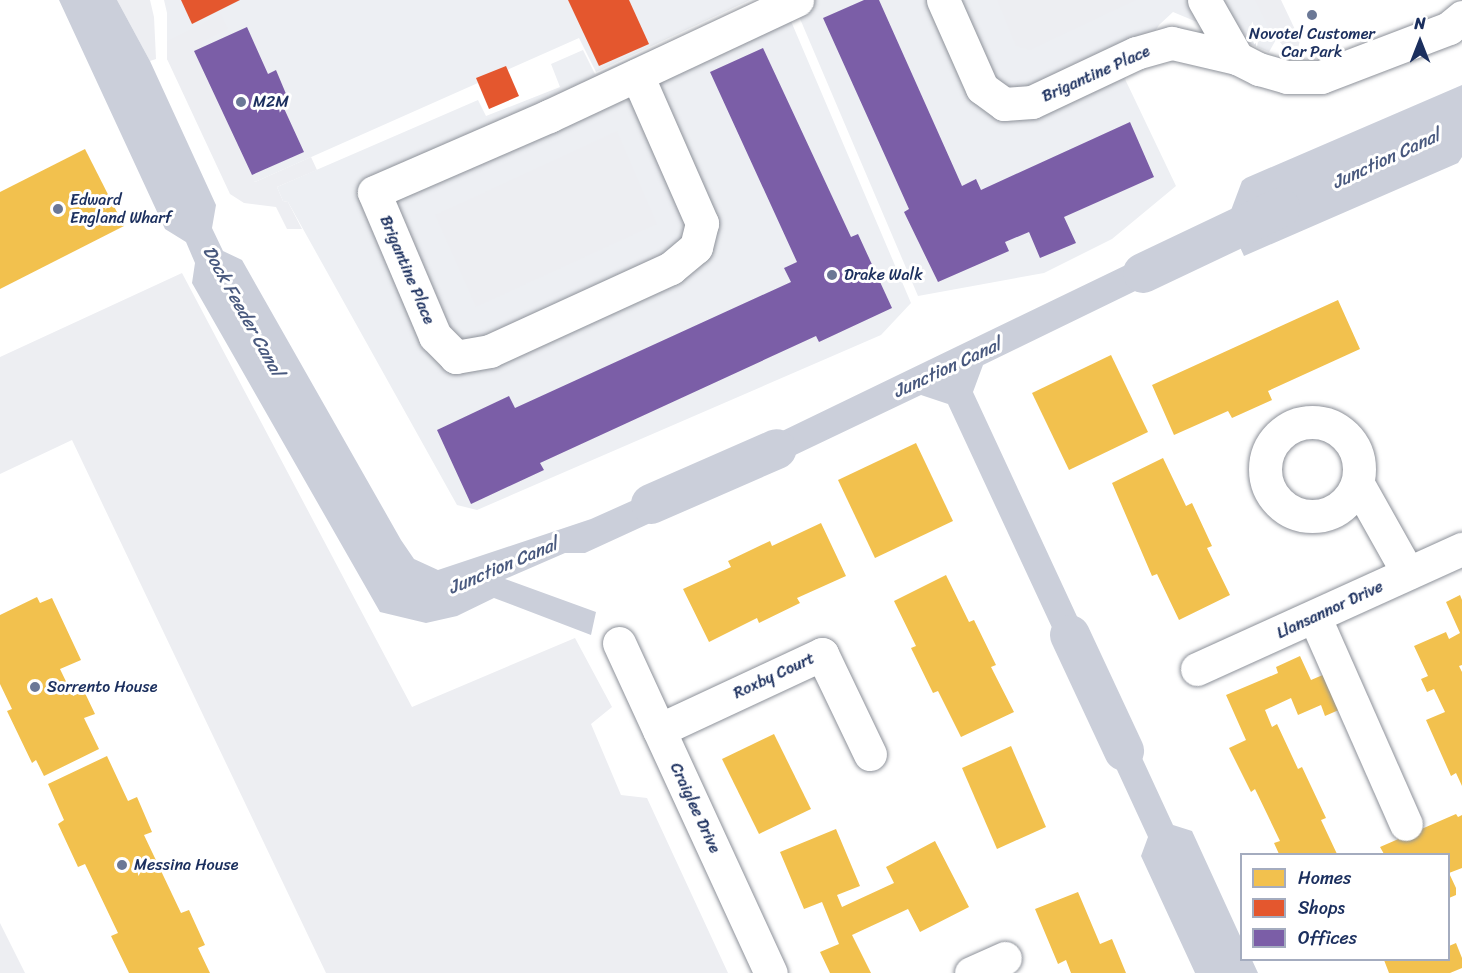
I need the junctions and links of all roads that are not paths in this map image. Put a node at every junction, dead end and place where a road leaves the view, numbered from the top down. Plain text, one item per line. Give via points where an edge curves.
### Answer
1 (797, 0) edge
2 (943, 0) edge
3 (1204, 0) edge
4 (1462, 17) edge
5 (1237, 58) junction
6 (637, 75) junction
7 (1358, 484) dead end
8 (1462, 549) edge
9 (1408, 573) junction
10 (1315, 618) junction
11 (619, 643) dead end
12 (1197, 669) dead end
13 (659, 730) junction
14 (870, 754) dead end
15 (1406, 824) dead end
16 (1005, 958) dead end
17 (771, 973) edge
18 (971, 973) edge

1 - 6 street, Brigantine Place
2 - 5 street, Brigantine Place via 982,88 1004,104 1032,102 1136,53 1172,43
3 - 5 street
4 - 5 street, Brigantine Place via 1449,28 1321,77 1287,77
6 - 6 street, Brigantine Place via 374,192 435,336 456,357 501,346 671,268 696,247 702,223
7 - 9 street
8 - 9 street, Llansannor Drive
9 - 10 street, Llansannor Drive
10 - 12 street, Llansannor Drive
10 - 15 street
11 - 13 street, Craiglee Drive
13 - 14 street, Roxby Court via 822,654
13 - 17 street, Craiglee Drive
16 - 18 street

